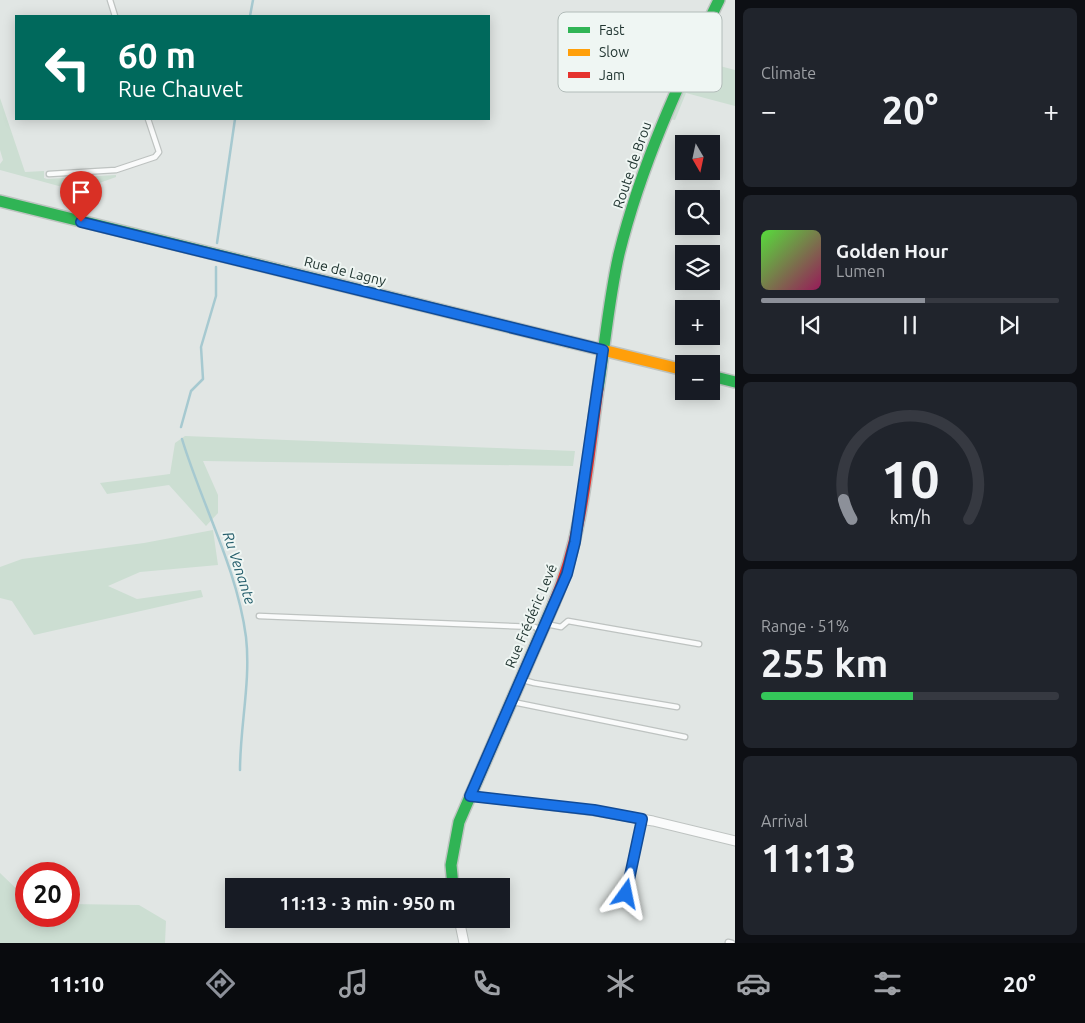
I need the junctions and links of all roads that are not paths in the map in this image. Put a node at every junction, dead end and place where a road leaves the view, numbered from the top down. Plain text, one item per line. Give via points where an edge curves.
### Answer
1 (110, 0) edge
2 (719, 0) edge
3 (713, 12) edge
4 (115, 15) edge
5 (675, 92) edge
6 (148, 120) edge
7 (49, 174) dead end
8 (0, 201) edge
9 (603, 350) junction
10 (675, 368) edge
11 (720, 378) edge
12 (735, 382) edge
13 (259, 616) dead end
14 (544, 628) junction
15 (699, 644) dead end
16 (521, 679) junction
17 (511, 702) junction
18 (677, 707) dead end
19 (685, 737) dead end
20 (470, 796) junction
21 (642, 819) junction
22 (735, 841) edge
23 (452, 878) edge
24 (626, 894) dead end
25 (461, 928) edge
26 (464, 943) edge

1 - 4 lane
2 - 3 street, Route de Brou
5 - 9 street, Route de Brou via 640,180 619,255
6 - 7 lane via 159,152 155,157 116,170
8 - 9 street, Rue de Lagny
9 - 10 street, Rue de Lagny
9 - 14 street, Rue Frédéric Levé via 575,542 567,574
11 - 12 street
13 - 14 lane
14 - 15 lane via 561,627 568,621
14 - 16 street, Rue Frédéric Levé
16 - 17 street, Rue Frédéric Levé
16 - 18 lane via 534,684
17 - 19 lane
17 - 20 street, Rue Frédéric Levé
20 - 21 street via 594,810
20 - 23 street, Rue Frédéric Levé via 454,843
21 - 22 street
21 - 24 lane
25 - 26 street

